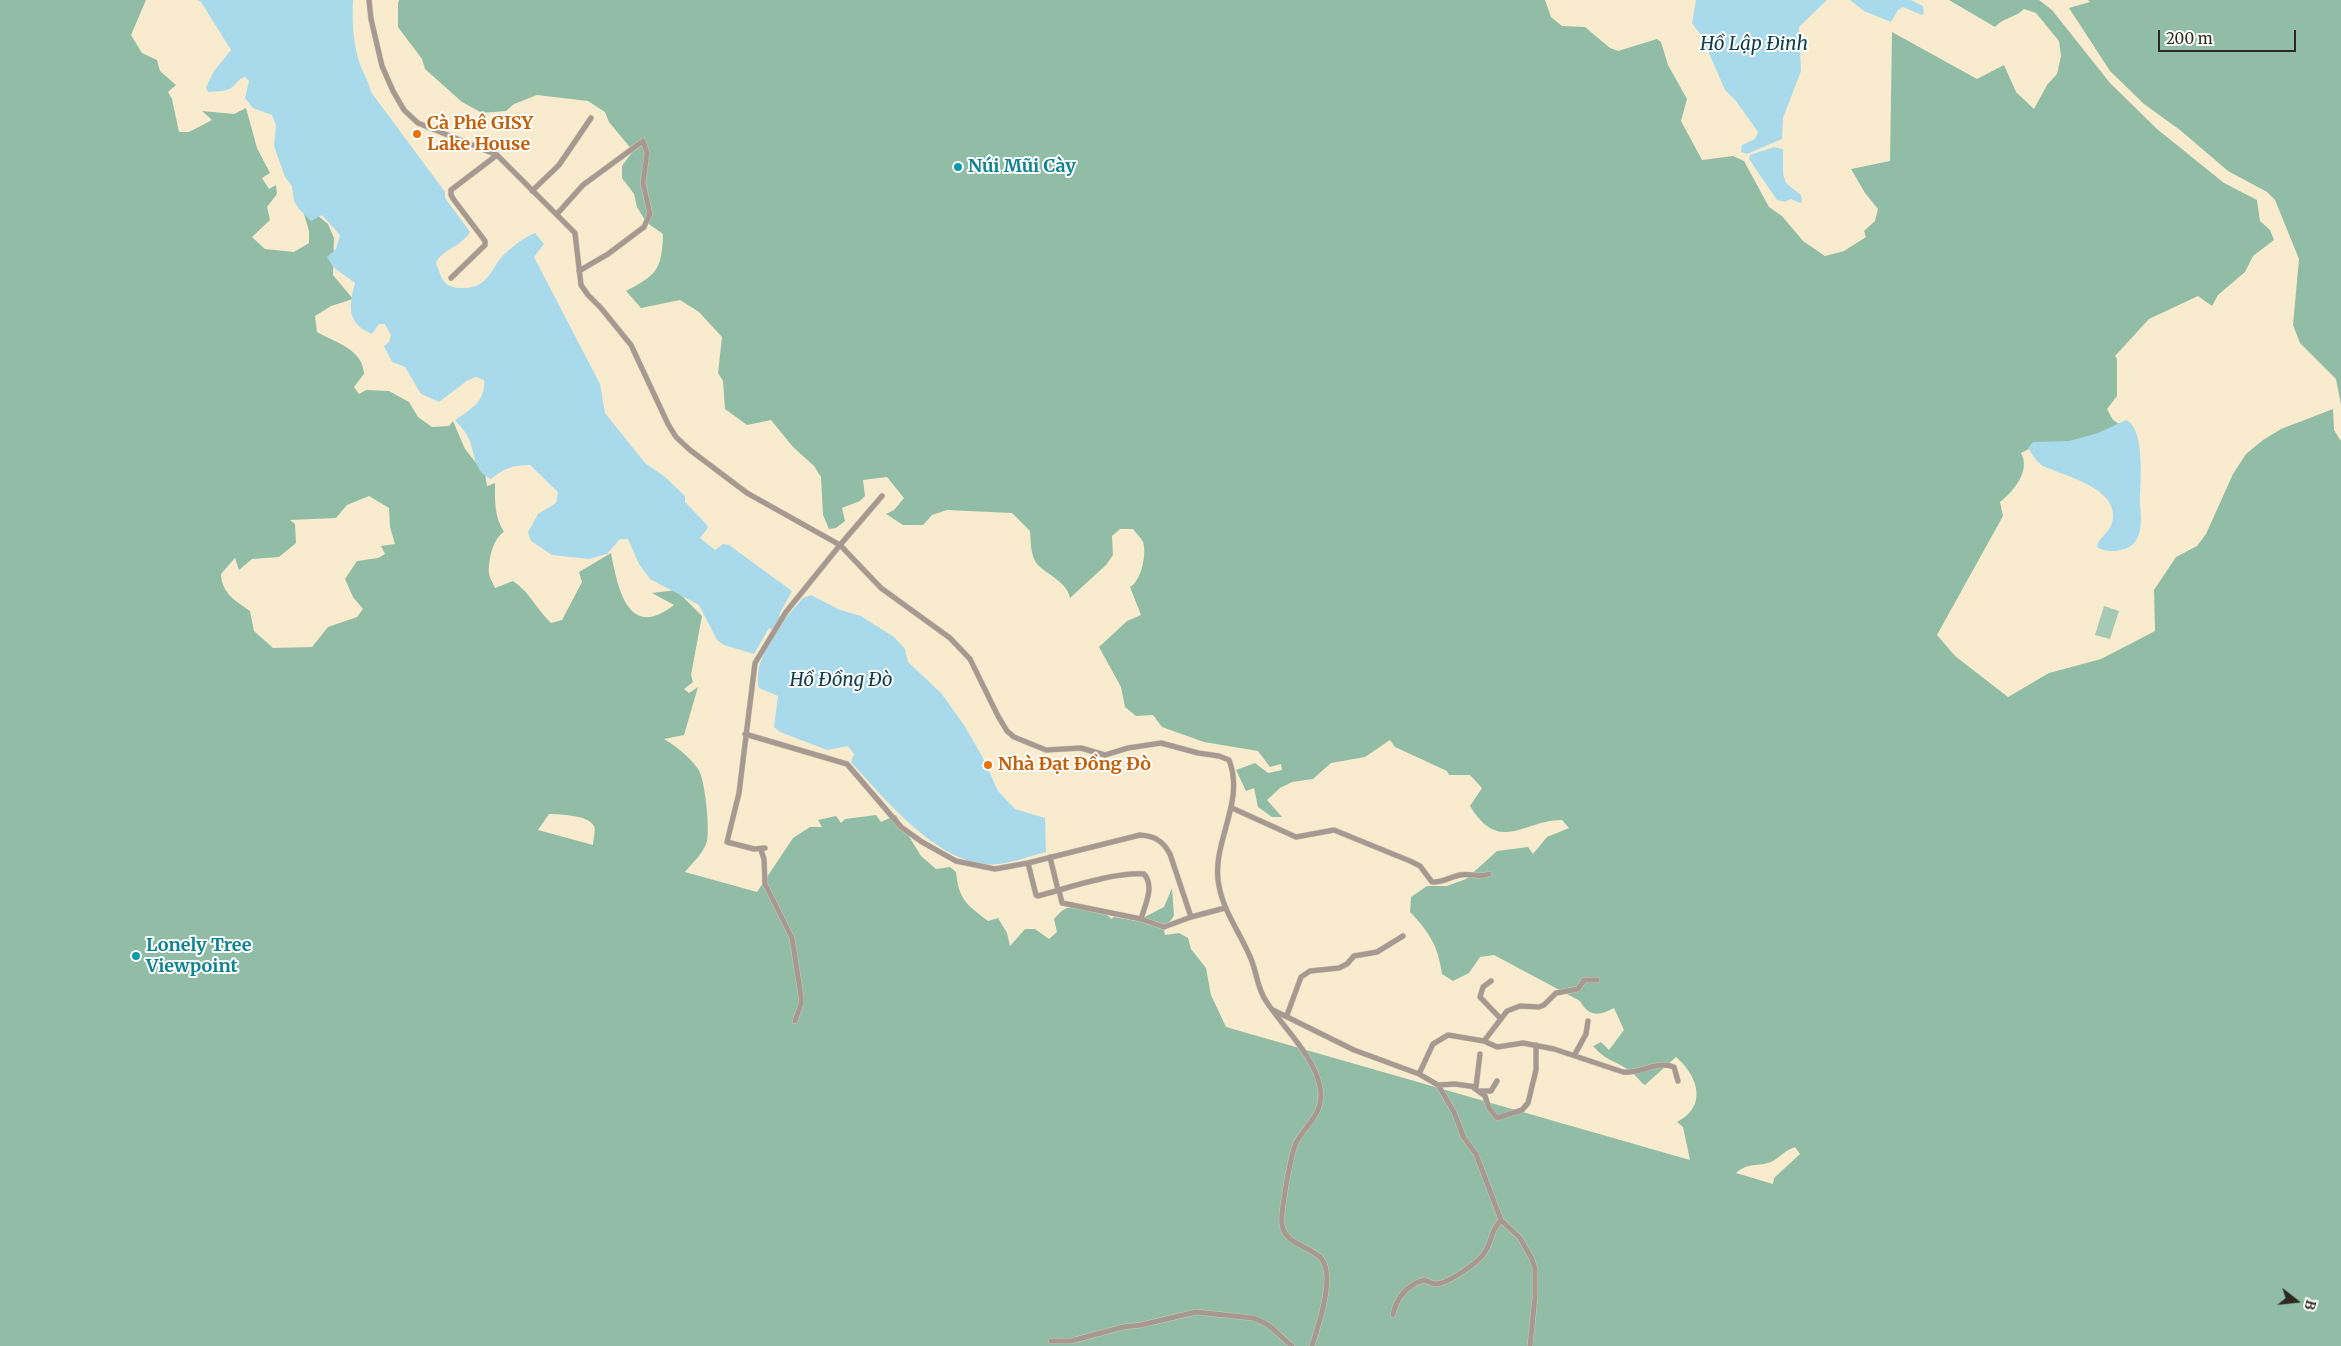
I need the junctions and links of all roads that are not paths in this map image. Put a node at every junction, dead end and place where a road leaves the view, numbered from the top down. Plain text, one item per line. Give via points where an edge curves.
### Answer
1 (370, 0) edge
2 (591, 118) dead end
3 (497, 155) junction
4 (532, 191) junction
5 (557, 214) junction
6 (579, 271) junction
7 (451, 278) dead end
8 (882, 496) dead end
9 (840, 545) junction
10 (745, 734) junction
11 (1232, 808) junction
12 (1050, 857) junction
13 (1028, 863) junction
14 (1489, 874) dead end
15 (1059, 890) junction
16 (1225, 908) junction
17 (1191, 917) junction
18 (1141, 919) junction
19 (1403, 936) dead end
20 (1597, 980) dead end
21 (1491, 981) dead end
22 (1272, 1010) junction
23 (1287, 1015) junction
24 (1501, 1019) junction
25 (795, 1021) dead end
26 (1588, 1021) dead end
27 (1484, 1041) junction
28 (1536, 1045) junction
29 (1480, 1054) dead end
30 (1575, 1054) junction
31 (1418, 1074) junction
32 (1497, 1081) dead end
33 (1678, 1082) dead end
34 (1438, 1085) junction
35 (1474, 1088) junction
36 (1480, 1091) junction
37 (1501, 1220) junction
38 (1393, 1315) dead end
39 (1051, 1341) dead end
40 (1292, 1346) edge
41 (1312, 1346) edge
42 (1530, 1346) edge

1 - 3 street via 382,66 404,110 418,123
2 - 4 street via 559,165
3 - 4 street
3 - 7 street via 451,190 454,200 485,241 485,245
4 - 5 street
5 - 6 street via 574,233
5 - 6 street via 583,185 643,141 647,153 643,183 650,214 647,221 644,227 608,254
6 - 9 street via 581,285 588,295 631,345 676,437 732,484
8 - 9 street
9 - 10 street via 786,612 755,663
9 - 11 street via 882,588 966,653 998,716 1014,737 1046,750 1081,748 1105,755 1161,743 1227,758 1231,764
10 - 13 street via 847,764 901,827 948,858 995,869
10 - 25 street via 739,793 727,842 763,849 765,884 795,948 801,996
11 - 14 street via 1296,837 1328,830 1344,833 1410,860 1420,866 1432,882 1461,875 1477,877
11 - 16 street via 1216,867
12 - 13 street
12 - 15 street
12 - 17 street via 1140,835 1155,838 1170,854
13 - 15 street via 1036,895
15 - 18 street via 1062,903
15 - 18 street via 1127,874 1144,874 1149,892
16 - 17 street
16 - 22 street via 1251,959 1260,992
17 - 18 street via 1164,927
19 - 23 street via 1376,952 1354,956 1339,968 1305,973 1300,977
20 - 24 street via 1584,980 1578,989 1556,993 1544,1005 1514,1008
21 - 24 street via 1483,986 1480,997
22 - 23 street
22 - 41 street via 1293,1034 1320,1085 1321,1105 1295,1145 1291,1158 1281,1223 1288,1236 1324,1264 1328,1279
23 - 31 street via 1354,1050
24 - 27 street
26 - 30 street via 1586,1034
27 - 28 street via 1497,1047 1523,1043
27 - 31 street via 1444,1035 1433,1044
28 - 30 street
28 - 36 street via 1533,1091 1525,1107 1497,1118
29 - 35 street
30 - 33 street via 1631,1073 1667,1064 1674,1067
31 - 34 street
32 - 36 street via 1491,1090
34 - 35 street
34 - 37 street via 1464,1138 1476,1154
35 - 36 street
37 - 38 street via 1493,1229 1488,1247 1480,1259 1439,1283 1424,1280 1410,1287 1399,1297
37 - 42 street via 1520,1238 1535,1269
39 - 40 street via 1071,1341 1196,1312 1262,1320

